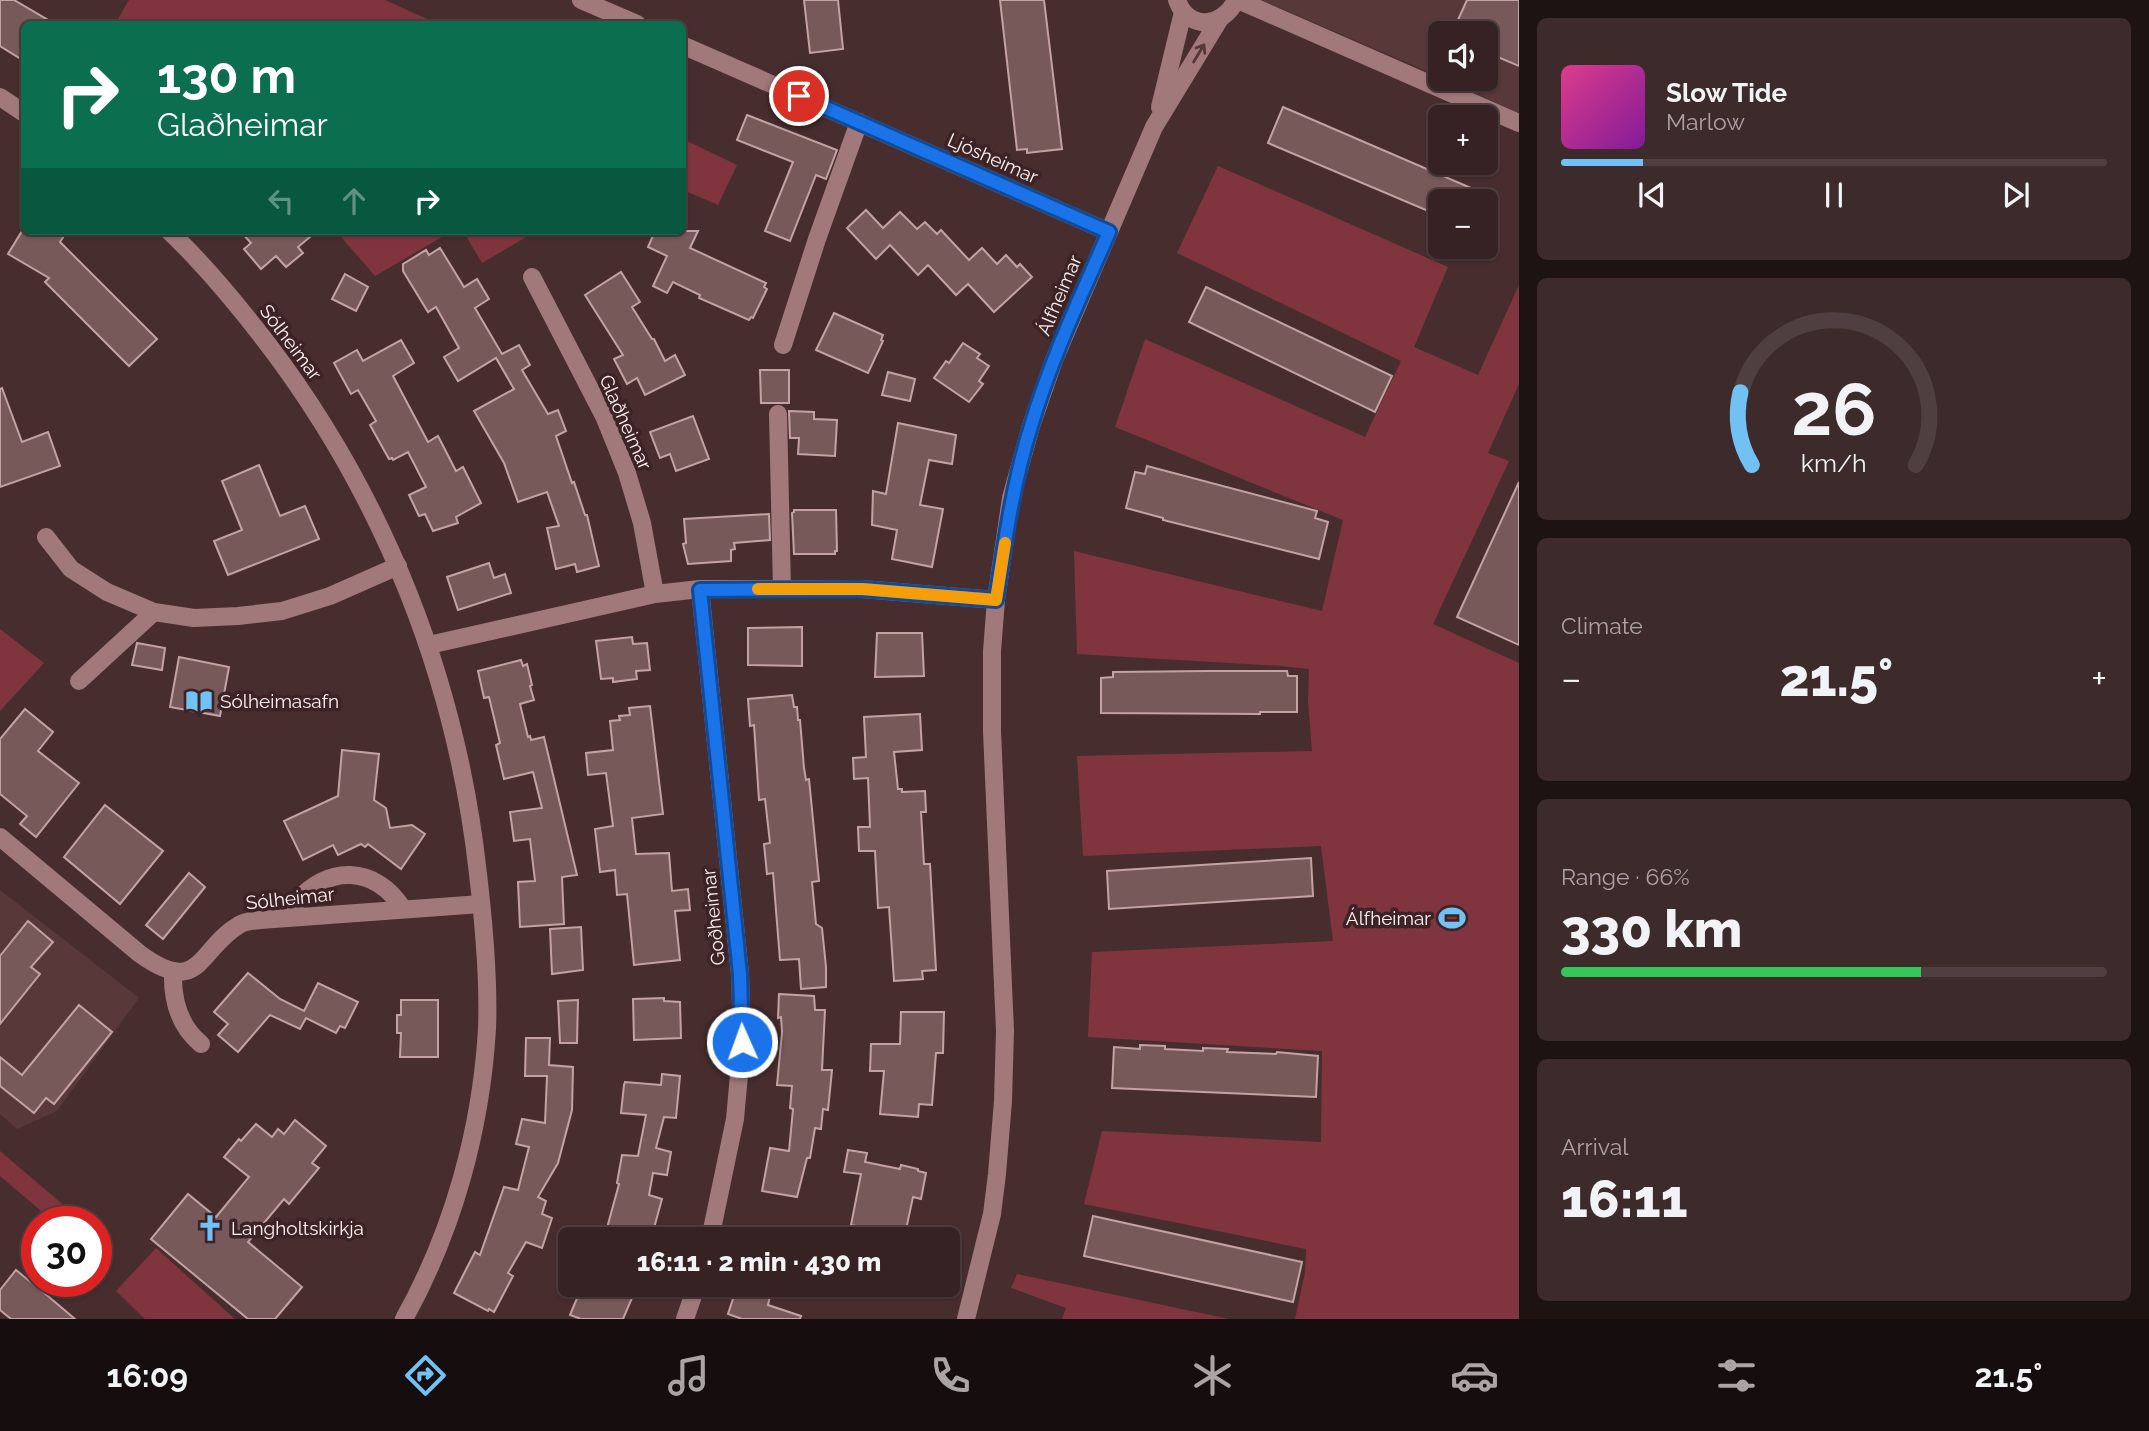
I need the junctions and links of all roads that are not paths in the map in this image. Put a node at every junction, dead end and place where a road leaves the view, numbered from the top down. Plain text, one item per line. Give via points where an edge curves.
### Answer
1 (581, 0) edge
2 (1237, 0) edge
3 (1180, 6) edge
4 (1219, 20) junction
5 (630, 21) edge
6 (686, 46) edge
7 (0, 97) edge
8 (21, 111) edge
9 (859, 122) junction
10 (1519, 123) edge
11 (1154, 127) junction
12 (1109, 232) junction
13 (173, 235) edge
14 (532, 277) dead end
15 (783, 345) dead end
16 (778, 414) dead end
17 (46, 537) dead end
18 (398, 566) junction
19 (782, 589) junction
20 (700, 590) junction
21 (655, 594) junction
22 (996, 600) junction
23 (154, 612) junction
24 (429, 645) junction
25 (79, 681) dead end
26 (0, 837) edge
27 (295, 904) dead end
28 (481, 904) junction
29 (403, 909) junction
30 (173, 971) junction
31 (201, 1044) dead end
32 (713, 1227) edge
33 (693, 1297) edge
34 (404, 1319) edge
35 (685, 1319) edge
36 (966, 1319) edge

1 - 5 street
2 - 4 street, Álfheimar
2 - 10 street
3 - 4 street via 1200,22
3 - 11 street, Álfheimar via 1180,32
11 -> 4 street, Álfheimar
6 - 9 street, Ljósheimar
7 - 8 street
9 - 12 street, Ljósheimar
9 - 15 street
11 - 12 street, Álfheimar
12 - 22 street, Álfheimar via 1031,426 1012,498
13 - 18 street, Sólheimar via 251,322 292,377 347,464
14 - 21 street, Glaðheimar via 604,416 627,472
16 - 19 street
17 - 23 street via 71,569 107,593
18 - 23 street via 282,611 194,618
18 - 24 street, Sólheimar
19 - 20 street
19 - 22 street via 862,589
20 - 21 street
20 - 32 street, Goðheimar via 740,974 742,1042 736,1119
21 - 24 street
22 - 36 street, Álfheimar via 992,731 1005,1031 1003,1101 992,1214
23 - 25 street
24 - 28 street, Sólheimar via 457,747
26 - 30 street via 140,954
27 - 29 street via 314,884 354,875 378,882
28 - 29 street, Sólheimar
28 - 34 street, Sólheimar via 487,1026 478,1108 449,1219
29 - 30 street, Sólheimar via 241,923 196,967
30 - 31 street via 178,1014
33 - 35 street

